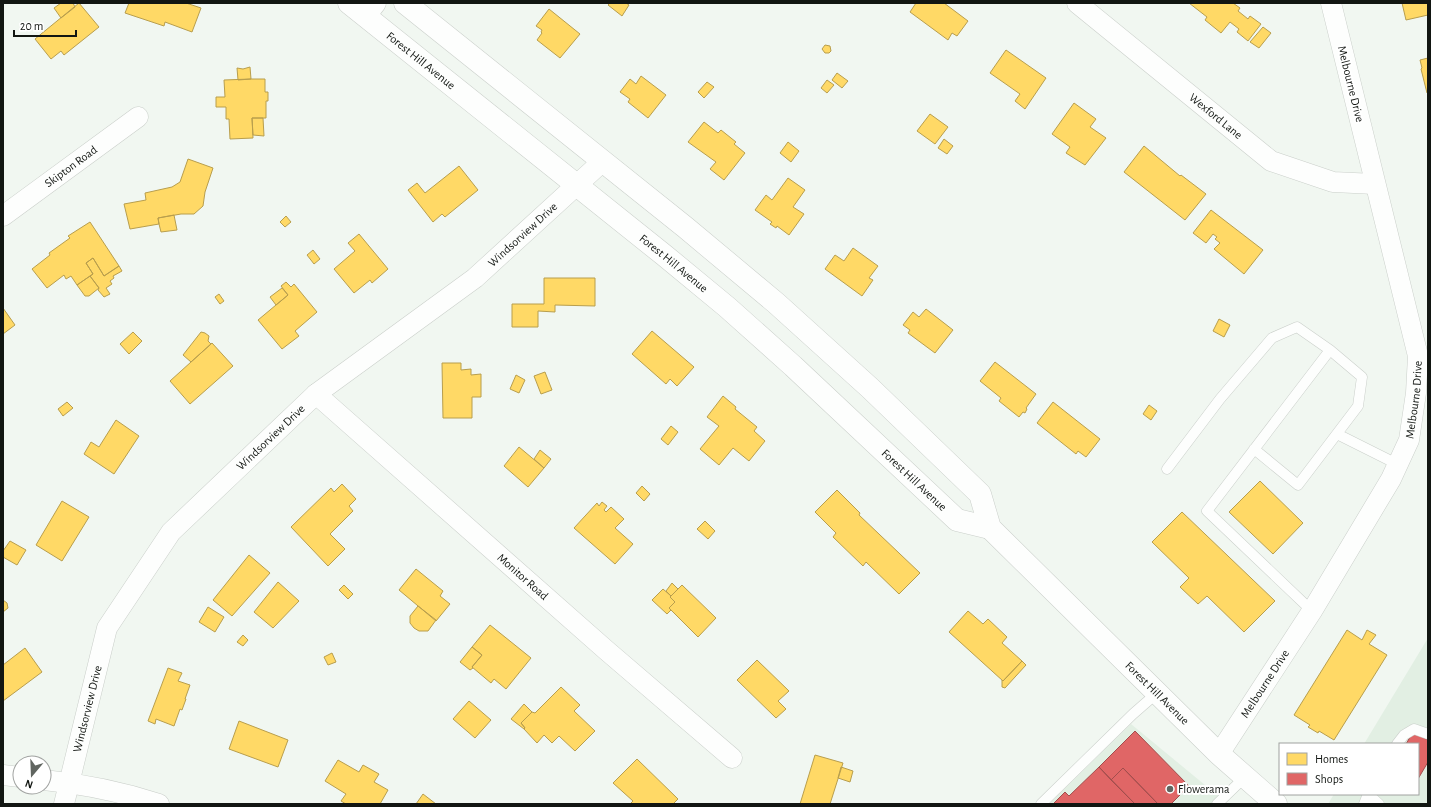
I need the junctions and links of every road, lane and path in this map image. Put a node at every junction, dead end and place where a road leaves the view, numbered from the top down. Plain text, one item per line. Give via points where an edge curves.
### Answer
1 (349, 3) edge
2 (405, 3) edge
3 (1077, 3) edge
4 (1331, 3) edge
5 (371, 10) edge
6 (138, 117) dead end
7 (603, 161) junction
8 (1375, 184) junction
9 (577, 185) junction
10 (3, 216) edge
11 (1330, 350) junction
12 (316, 394) junction
13 (1337, 434) junction
14 (1254, 450) junction
15 (1397, 464) junction
16 (1167, 469) dead end
17 (990, 528) junction
18 (1312, 611) junction
19 (1157, 693) junction
20 (1428, 734) edge
21 (1398, 743) edge
22 (1219, 754) junction
23 (732, 758) dead end
24 (1245, 777) junction
25 (52, 781) edge
26 (70, 783) junction
27 (1369, 795) edge
28 (64, 804) edge
29 (159, 804) edge
30 (1041, 804) edge
31 (1217, 804) edge
32 (1276, 804) edge
33 (1379, 804) edge

1 - 5 main road, Forest Hill Avenue
2 - 7 main road, Forest Hill Avenue
3 - 8 street, Wexford Lane via 1271,161 1334,182
4 - 8 street, Melbourne Drive
5 - 9 main road, Forest Hill Avenue
6 - 10 street, Skipton Road
7 - 9 street, Windsorview Drive
7 - 17 main road, Forest Hill Avenue via 776,303 870,388 980,494
8 - 15 street, Melbourne Drive via 1418,356 1409,440
9 - 12 street, Windsorview Drive via 475,278
9 - 17 main road, Forest Hill Avenue via 732,312 957,520
11 - 13 lane via 1362,377 1358,406
11 - 14 lane
11 - 16 lane via 1297,327 1272,338 1220,399
12 - 23 street, Monitor Road
12 - 26 street, Windsorview Drive via 171,532 107,628
13 - 14 lane via 1298,485
13 - 15 lane
14 - 18 lane via 1207,511
15 - 18 street, Melbourne Drive
17 - 19 main road, Forest Hill Avenue
18 - 22 street, Melbourne Drive
19 - 22 main road, Forest Hill Avenue
19 - 30 lane
20 - 21 lane via 1414,728
22 - 24 main road, Forest Hill Avenue
24 - 31 lane
24 - 32 main road, Forest Hill Avenue
25 - 26 street
26 - 28 street, Windsorview Drive
26 - 29 street
27 - 33 lane

